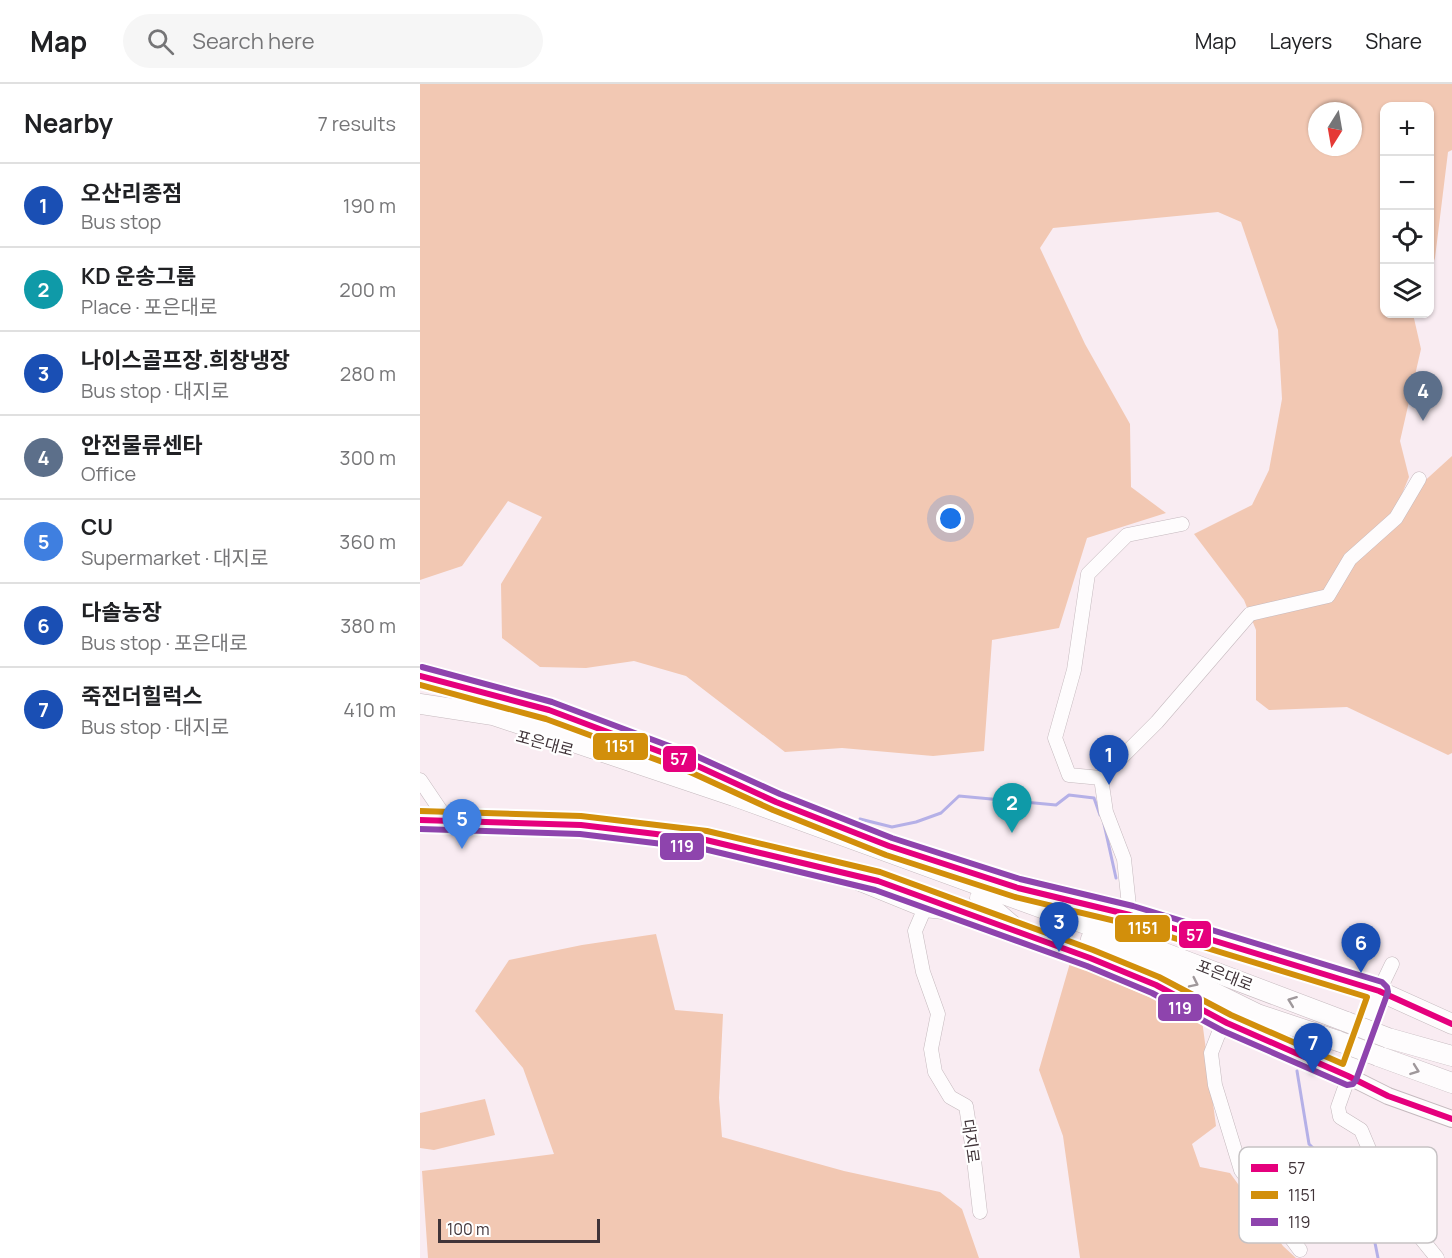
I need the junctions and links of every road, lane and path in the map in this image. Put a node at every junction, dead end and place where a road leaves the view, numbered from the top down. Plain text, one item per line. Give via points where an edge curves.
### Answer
1 (1419, 479) dead end
2 (1182, 524) dead end
3 (420, 676) edge
4 (420, 704) edge
5 (420, 714) edge
6 (1101, 778) junction
7 (420, 780) edge
8 (776, 802) junction
9 (420, 820) edge
10 (447, 820) junction
11 (802, 821) junction
12 (706, 840) junction
13 (869, 846) junction
14 (889, 846) junction
15 (980, 898) junction
16 (924, 910) junction
17 (965, 914) junction
18 (1130, 915) junction
19 (1022, 934) junction
20 (1128, 954) junction
21 (1090, 958) junction
22 (1392, 964) dead end
23 (1378, 991) junction
24 (1227, 1023) junction
25 (1452, 1024) edge
26 (1452, 1056) edge
27 (1348, 1076) junction
28 (1452, 1083) edge
29 (1452, 1119) edge
30 (1368, 1147) edge
31 (1239, 1163) edge
32 (980, 1212) dead end
33 (1295, 1243) edge
34 (1425, 1243) edge
35 (1300, 1250) dead end
36 (1437, 1258) edge

1 - 6 street via 1395,518 1350,559 1328,596 1250,614 1156,722
2 - 6 street via 1127,535 1088,574 1074,670 1055,738 1070,775
3 - 8 highway via 549,710 693,764
4 - 11 highway, 포은대로 via 493,715
5 - 15 highway, 포은대로 via 473,724 597,758
6 - 18 street via 1106,812 1124,859
7 - 10 street
8 - 11 highway
8 - 14 highway
9 - 10 main road
10 - 12 main road via 581,825
11 - 13 highway, 포은대로
12 - 16 street via 863,884
12 - 17 main road via 878,880
13 - 14 highway
26 -> 13 highway, 포은대로, bridge via 1388,1038
14 - 18 highway via 1018,888
15 - 19 highway
15 - 20 highway, 포은대로
16 - 17 street
16 - 32 street, 대지로 via 915,931 923,972 938,1014 931,1049 935,1072 950,1097 966,1106
17 - 19 main road
18 - 23 street
19 - 21 main road
20 - 21 highway
20 -> 28 highway, 포은대로, bridge via 1257,1014
21 - 24 main road via 1156,984
22 - 23 street
23 - 25 highway
23 - 27 street
24 - 27 main road
24 - 31 street via 1211,1053 1215,1085
27 - 29 main road
27 - 30 street via 1338,1107 1340,1117 1361,1130
33 - 35 street
34 - 36 street

